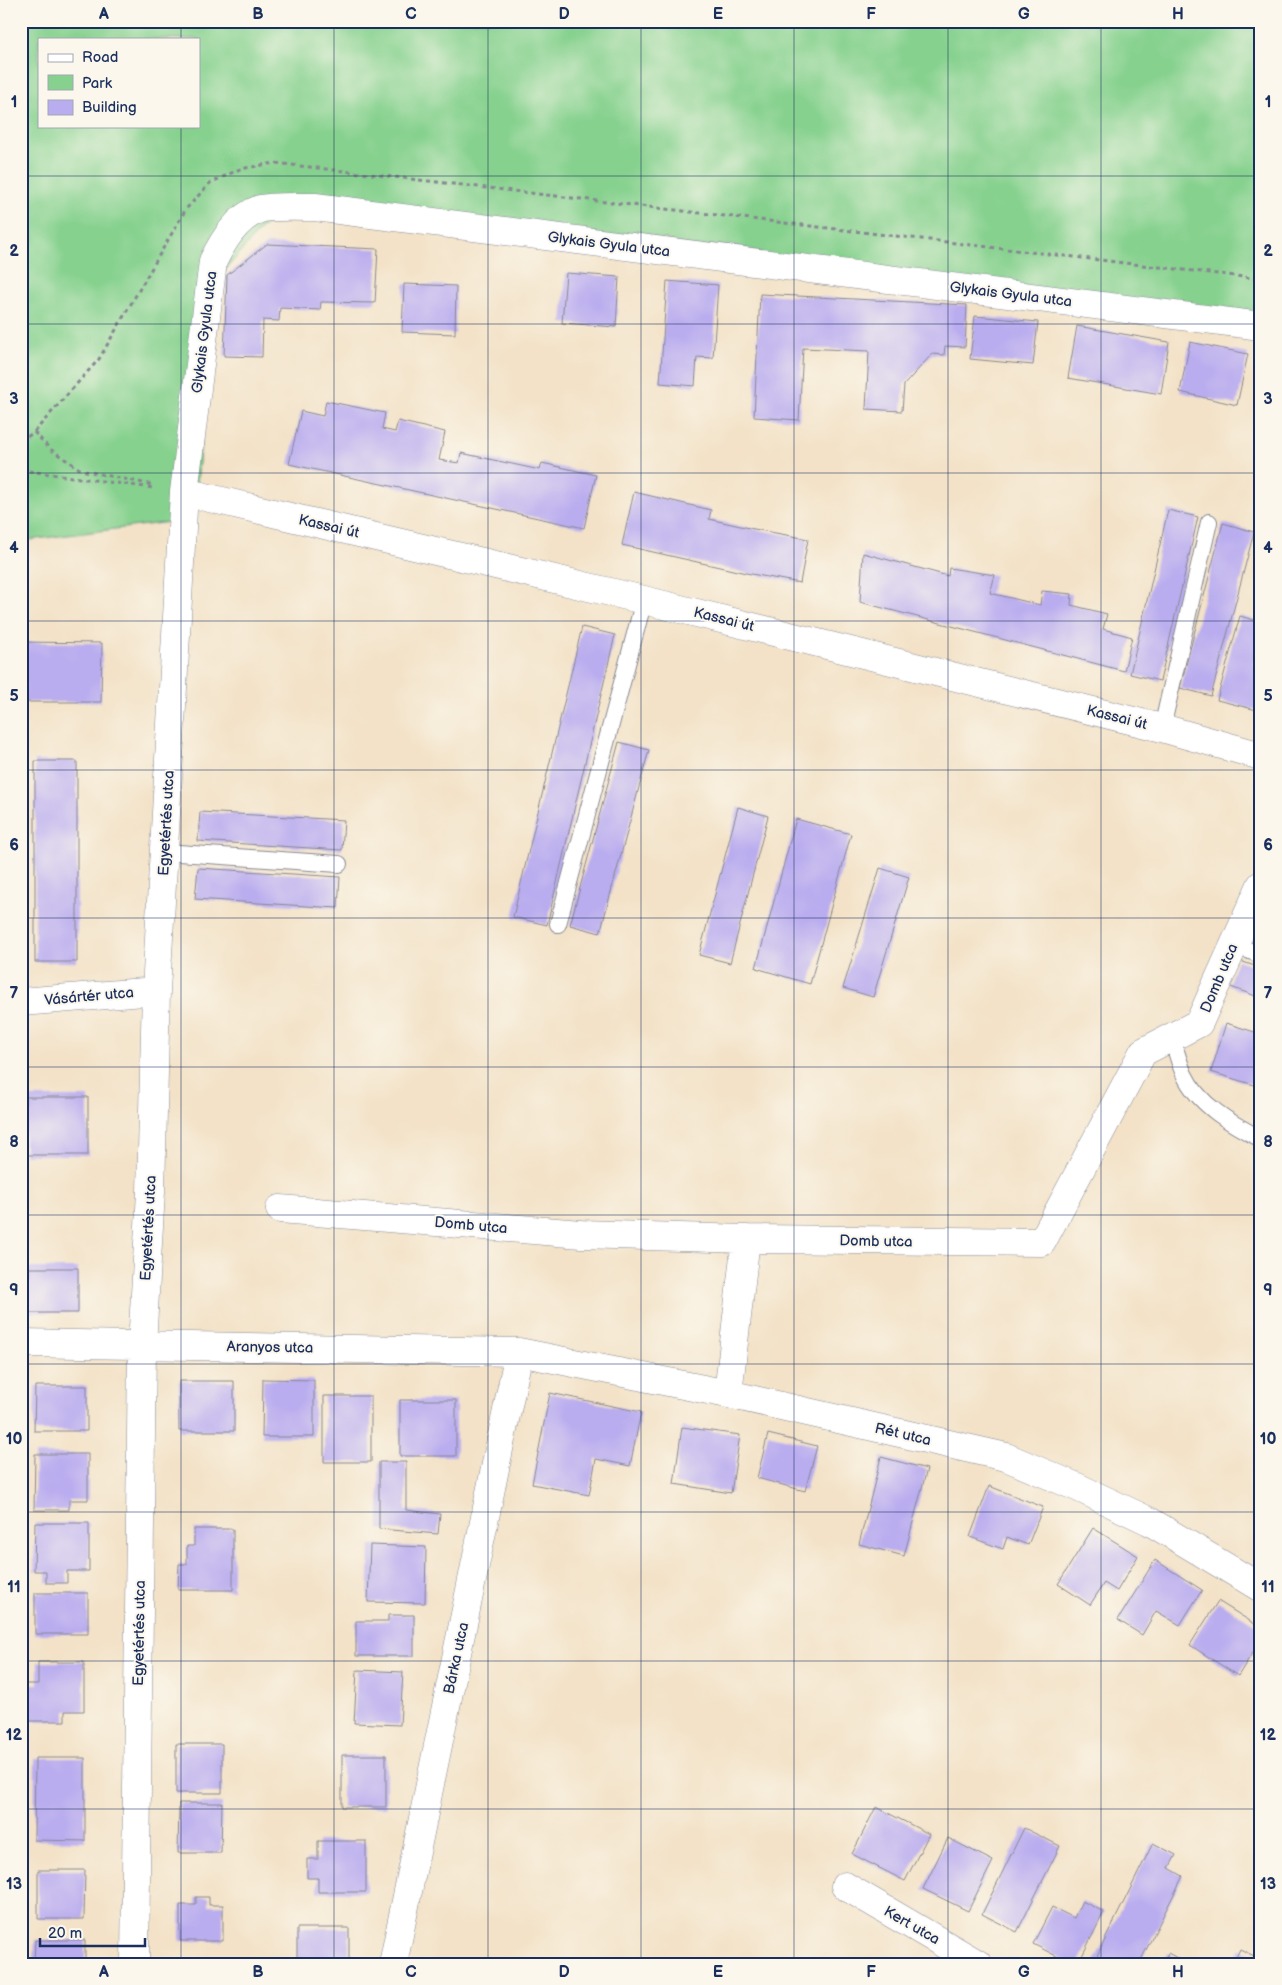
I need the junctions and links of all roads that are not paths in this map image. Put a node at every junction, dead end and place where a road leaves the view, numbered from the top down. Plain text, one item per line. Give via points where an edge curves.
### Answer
1 (1261, 326) edge
2 (184, 492) junction
3 (1209, 522) dead end
4 (644, 600) junction
5 (1162, 728) junction
6 (1261, 756) edge
7 (164, 852) junction
8 (339, 864) dead end
9 (1261, 885) edge
10 (558, 924) dead end
11 (1233, 945) junction
12 (1261, 955) edge
13 (156, 991) junction
14 (21, 1002) edge
15 (1172, 1037) junction
16 (1261, 1139) edge
17 (280, 1209) dead end
18 (746, 1239) junction
19 (21, 1343) edge
20 (142, 1345) junction
21 (519, 1352) junction
22 (728, 1394) junction
23 (1261, 1588) edge
24 (845, 1886) dead end
25 (135, 1964) edge
26 (393, 1964) edge
27 (978, 1964) edge

1 - 2 street, Glykais Gyula utca via 315,207 260,209 238,222 213,261
2 - 4 street, Kassai út
2 - 7 street, Egyetértés utca
3 - 5 lane
4 - 5 street, Kassai út
4 - 10 lane
5 - 6 street, Kassai út
7 - 8 lane
7 - 13 street, Egyetértés utca
9 - 11 street, Domb utca
11 - 12 lane
11 - 15 street, Domb utca via 1199,1023
13 - 14 street, Vásártér utca
13 - 20 street, Egyetértés utca via 151,1192
15 - 16 lane via 1184,1075 1196,1094 1227,1120
15 - 18 street, Domb utca via 1143,1052 1042,1242
17 - 18 street, Domb utca via 581,1234
18 - 22 street
19 - 20 street, Aranyos utca
20 - 21 street, Aranyos utca
20 - 25 street, Egyetértés utca
21 - 22 street, Rét utca
21 - 26 street, Bárka utca
22 - 23 street, Rét utca via 1006,1457 1149,1522
24 - 27 street, Kert utca

